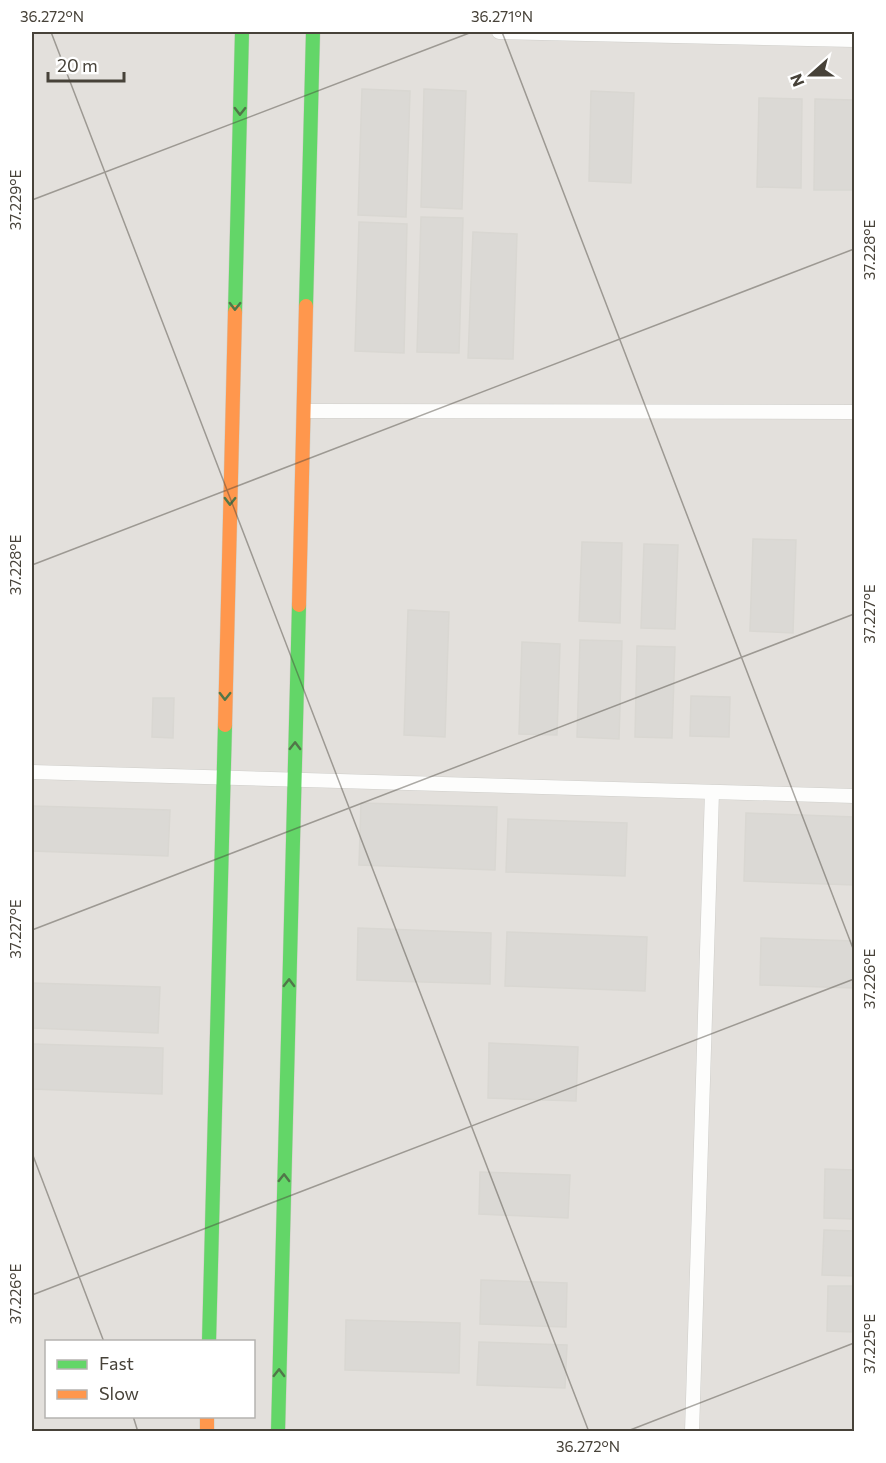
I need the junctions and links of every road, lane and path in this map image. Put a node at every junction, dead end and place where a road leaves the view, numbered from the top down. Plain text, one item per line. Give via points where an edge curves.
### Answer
1 (242, 32) edge
2 (314, 32) edge
3 (499, 32) edge
4 (855, 40) edge
5 (304, 411) junction
6 (855, 412) edge
7 (32, 772) edge
8 (223, 778) junction
9 (294, 780) junction
10 (711, 792) junction
11 (855, 796) edge
12 (209, 1340) edge
13 (278, 1431) edge
14 (692, 1431) edge

1 -> 8 street
2 - 5 street
3 - 4 lane
5 - 6 lane
9 -> 5 street
7 - 8 lane
8 - 9 lane
8 - 12 street
9 - 10 lane
13 -> 9 street
10 - 11 lane
10 - 14 lane

